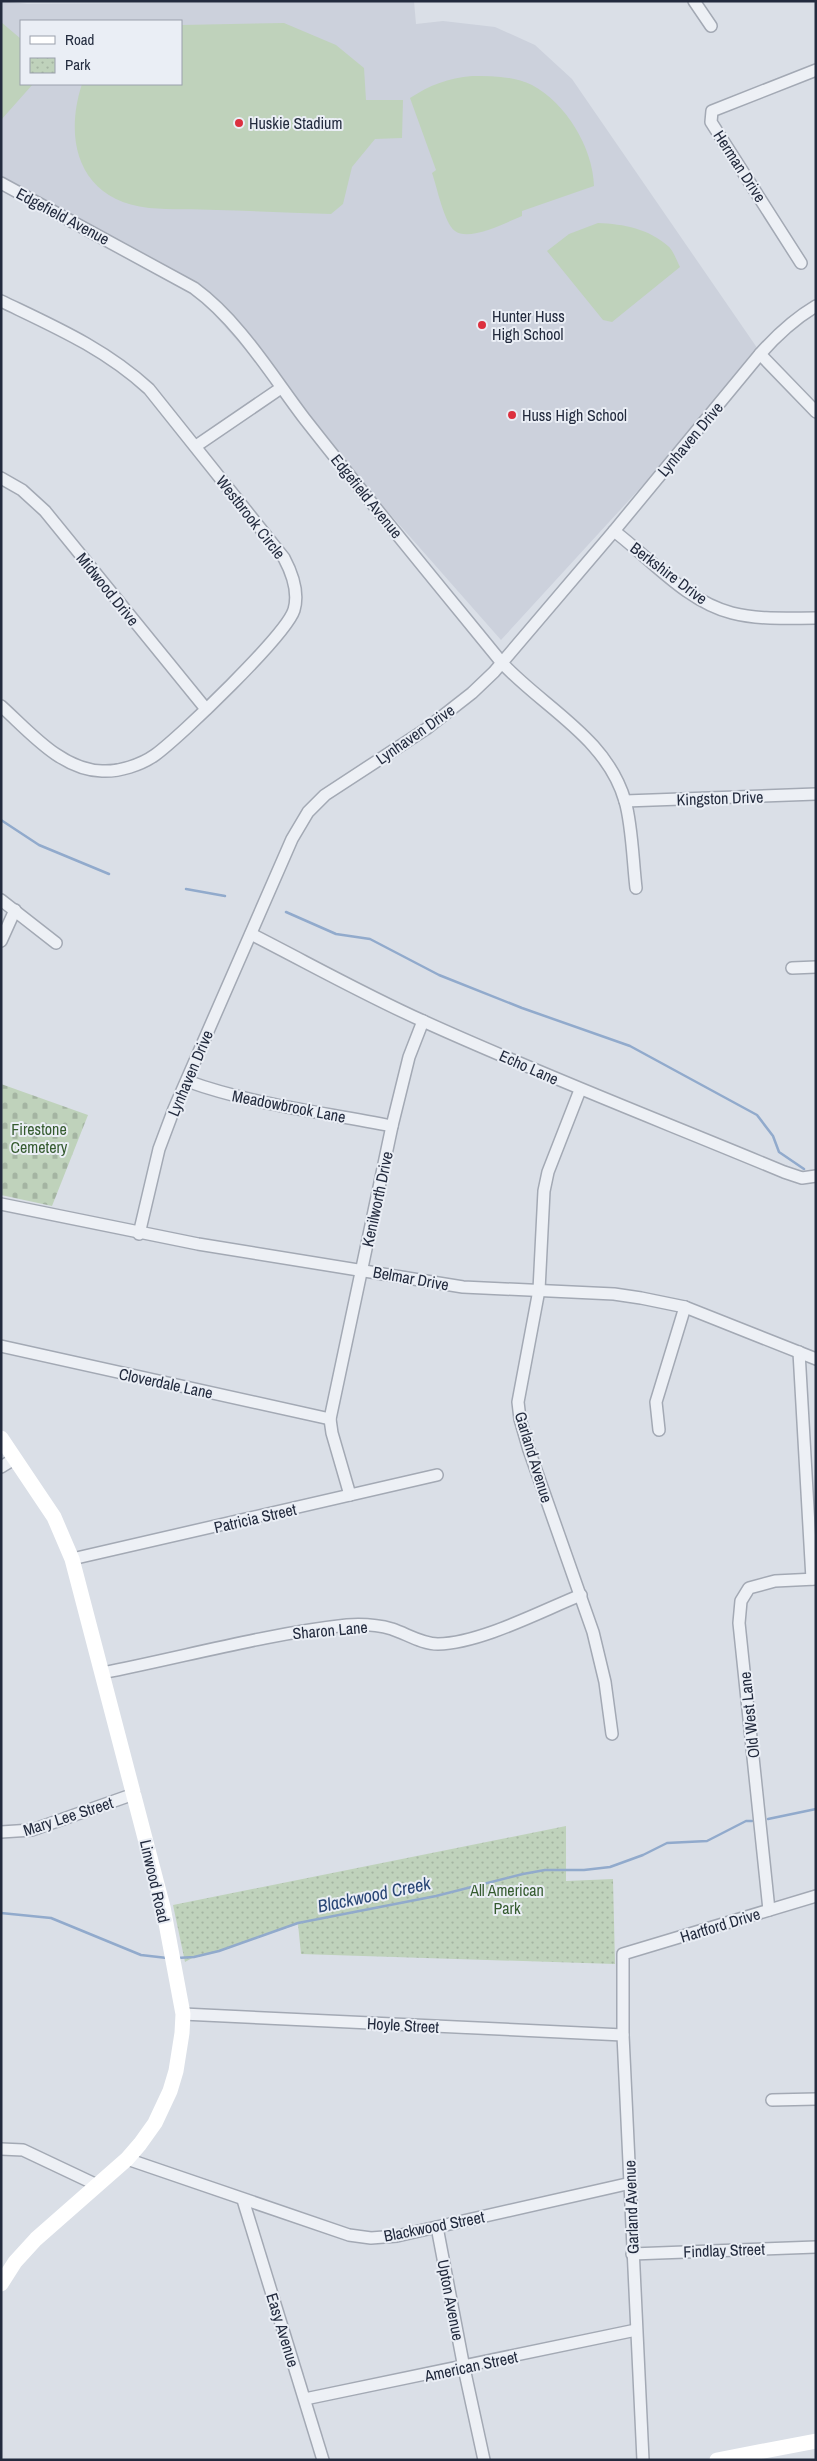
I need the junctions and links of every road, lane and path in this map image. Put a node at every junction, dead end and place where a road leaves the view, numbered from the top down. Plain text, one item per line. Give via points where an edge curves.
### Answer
1 (694, 1) edge
2 (711, 26) dead end
3 (816, 70) edge
4 (1, 183) edge
5 (801, 262) dead end
6 (1, 301) edge
7 (816, 306) edge
8 (760, 354) junction
9 (282, 388) junction
10 (816, 412) edge
11 (196, 446) junction
12 (1, 478) edge
13 (614, 531) junction
14 (816, 618) edge
15 (502, 663) junction
16 (1, 706) edge
17 (206, 709) junction
18 (816, 794) edge
19 (625, 801) junction
20 (636, 888) dead end
21 (1, 900) edge
22 (15, 910) junction
23 (251, 934) junction
24 (1, 941) edge
25 (56, 943) dead end
26 (816, 967) edge
27 (792, 968) dead end
28 (423, 1021) junction
29 (187, 1081) junction
30 (580, 1090) junction
31 (392, 1126) junction
32 (816, 1176) edge
33 (1, 1204) edge
34 (139, 1234) junction
35 (363, 1270) junction
36 (539, 1290) junction
37 (685, 1307) junction
38 (1, 1346) edge
39 (799, 1352) junction
40 (816, 1359) edge
41 (330, 1419) junction
42 (659, 1430) dead end
43 (1, 1438) edge
44 (7, 1463) edge
45 (437, 1475) dead end
46 (350, 1496) junction
47 (72, 1559) junction
48 (814, 1579) edge
49 (581, 1595) junction
50 (102, 1673) junction
51 (612, 1734) dead end
52 (134, 1794) junction
53 (1, 1832) edge
54 (816, 1896) edge
55 (769, 1910) junction
56 (623, 1954) joint
57 (183, 2014) junction
58 (623, 2035) junction
59 (816, 2099) edge
60 (772, 2100) dead end
61 (1, 2149) edge
62 (127, 2159) junction
63 (631, 2182) junction
64 (97, 2185) junction
65 (243, 2200) junction
66 (437, 2227) junction
67 (816, 2246) edge
68 (632, 2254) junction
69 (1, 2284) edge
70 (636, 2330) junction
71 (464, 2368) junction
72 (305, 2399) junction
73 (816, 2441) edge
74 (323, 2460) edge
75 (484, 2460) edge
76 (643, 2460) edge
77 (717, 2460) edge

1 - 2 street
3 - 5 street, Herman Drive via 719,108 712,112 711,122
4 - 9 street, Edgefield Avenue via 175,277 207,298 232,322
6 - 11 street, Westbrook Circle via 102,352 127,369 149,389
7 - 8 street, Lynhaven Drive via 776,336
8 - 10 street
8 - 13 street, Lynhaven Drive
9 - 11 street
9 - 15 street, Edgefield Avenue
11 - 17 street, Westbrook Circle via 284,558 296,596 291,618 284,629
12 - 17 street, Midwood Drive via 22,490 45,511
13 - 14 street, Berkshire Drive via 680,585 717,608 746,616
13 - 15 street, Lynhaven Drive
15 - 19 street, Edgefield Avenue via 587,738 604,760
15 - 23 street, Lynhaven Drive via 472,693 426,729 315,804 292,838
16 - 17 street, Westbrook Circle via 62,758 90,770 102,771 133,766 156,754
18 - 19 street, Kingston Drive
19 - 20 street, Edgefield Avenue
21 - 22 street
22 - 24 street
22 - 25 street
23 - 28 street, Echo Lane
23 - 29 street, Lynhaven Drive
26 - 27 street
28 - 30 street, Echo Lane
28 - 31 street, Kenilworth Drive via 409,1058
29 - 31 street, Meadowbrook Lane via 256,1102
29 - 34 street, Lynhaven Drive via 159,1149
30 - 32 street, Echo Lane via 802,1178
30 - 36 street, Garland Avenue via 548,1172 544,1191
31 - 35 street, Kenilworth Drive
33 - 34 street, Belmar Drive
34 - 35 street, Belmar Drive
35 - 36 street, Belmar Drive via 463,1287
35 - 41 street, Kenilworth Drive
36 - 37 street, Belmar Drive via 614,1294
36 - 49 street, Garland Avenue via 520,1385 520,1419 528,1450
37 - 39 street, Belmar Drive
37 - 42 street via 656,1402
38 - 41 street, Cloverdale Lane
39 - 40 street, Belmar Drive
39 - 48 street
41 - 46 street, Kenilworth Drive
43 - 44 main road, Linwood Road
44 - 47 main road, Linwood Road via 54,1517
45 - 46 street, Patricia Street
46 - 47 street, Patricia Street
47 - 50 main road, Linwood Road
48 - 55 street, Old West Lane via 775,1581 749,1588 741,1601 739,1622
49 - 50 street, Sharon Lane via 512,1624 456,1642 423,1642 392,1629 353,1625 283,1634
49 - 51 street, Garland Avenue via 605,1682
50 - 52 main road, Linwood Road
52 - 53 street, Mary Lee Street via 40,1828
52 - 57 main road, Linwood Road via 167,1930
54 - 55 street, Hartford Drive
55 - 56 street, Hartford Drive
56 - 58 street, Garland Avenue
57 - 58 street, Hoyle Street
57 - 62 main road, Linwood Road via 179,2055 170,2090 155,2123
58 - 63 street, Garland Avenue
59 - 60 street
61 - 64 street via 23,2150
62 - 64 main road, Linwood Road
62 - 65 street, Blackwood Street
63 - 66 street, Blackwood Street
63 - 68 street, Garland Avenue
64 - 69 main road, Linwood Road via 36,2238
65 - 66 street, Blackwood Street via 359,2237 397,2236
65 - 72 street, Easy Avenue
66 - 71 street, Upton Avenue
67 - 68 street, Findlay Street
68 - 70 street, Garland Avenue
70 - 71 street, American Street
70 - 76 street, Garland Avenue
71 - 72 street, American Street
71 - 75 street, Upton Avenue
72 - 74 street, Easy Avenue
73 - 77 main road

